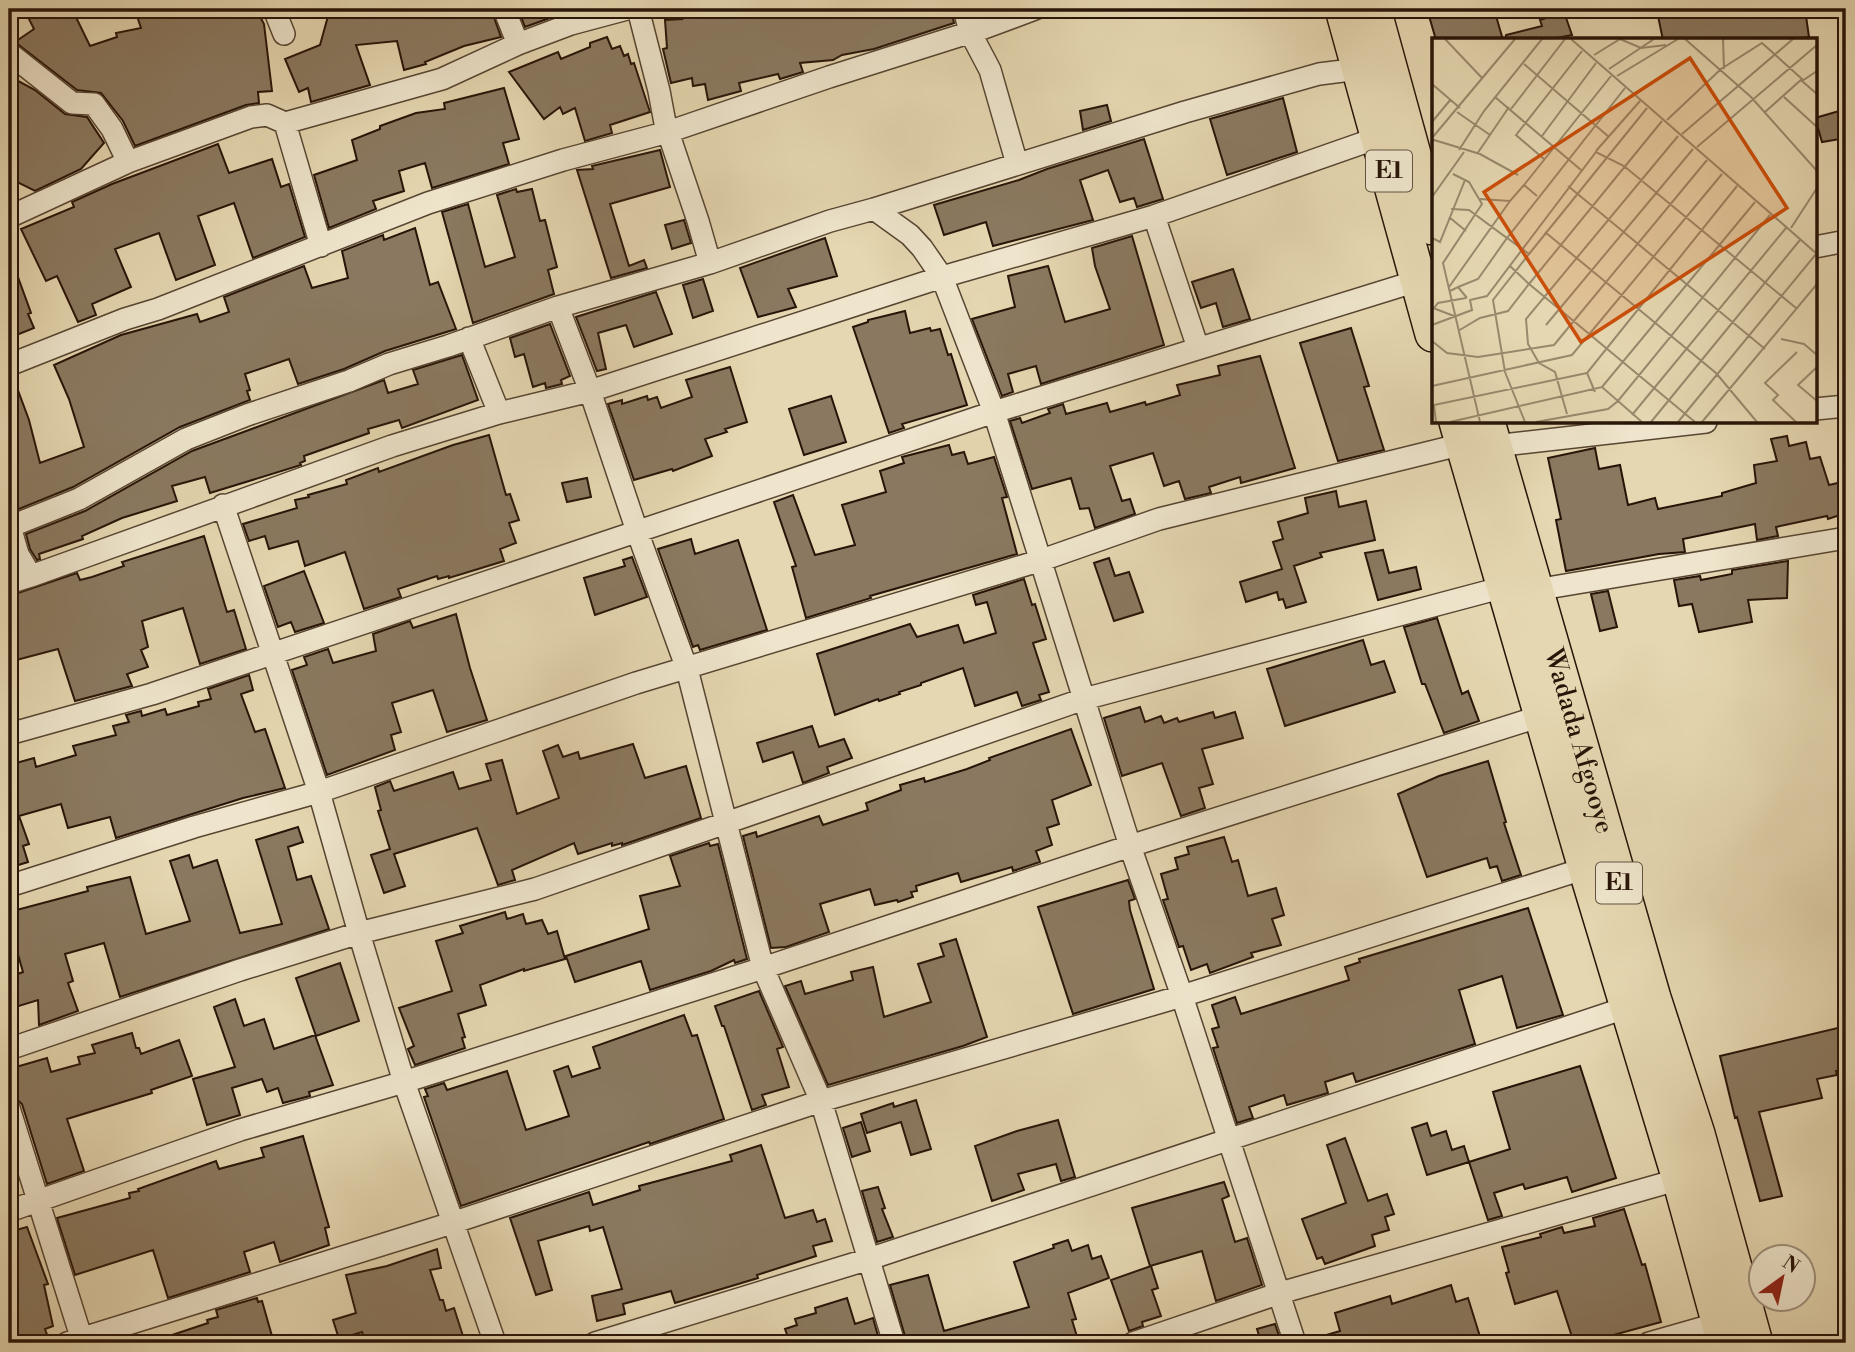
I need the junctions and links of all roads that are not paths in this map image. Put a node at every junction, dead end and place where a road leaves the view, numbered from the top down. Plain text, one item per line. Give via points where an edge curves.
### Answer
1 (274, 9) edge
2 (504, 9) edge
3 (627, 9) edge
4 (638, 9) edge
5 (964, 9) edge
6 (1035, 9) edge
7 (1343, 9) edge
8 (1373, 9) edge
9 (971, 32) junction
10 (284, 34) dead end
11 (518, 44) junction
12 (9, 53) edge
13 (1359, 69) junction
14 (285, 123) junction
15 (668, 132) junction
16 (1380, 137) junction
17 (128, 162) junction
18 (1017, 164) junction
19 (874, 209) junction
20 (1154, 216) junction
21 (9, 217) edge
22 (1432, 223) edge
23 (1846, 241) edge
24 (321, 246) junction
25 (1816, 247) edge
26 (710, 263) junction
27 (942, 277) junction
28 (1420, 280) junction
29 (558, 307) junction
30 (1432, 330) edge
31 (469, 338) junction
32 (1198, 348) junction
33 (9, 366) edge
34 (590, 391) junction
35 (1846, 405) edge
36 (1816, 409) edge
37 (995, 412) junction
38 (499, 413) junction
39 (1664, 424) edge
40 (1475, 433) edge
41 (223, 505) junction
42 (9, 526) edge
43 (637, 531) junction
44 (1846, 538) edge
45 (1042, 560) junction
46 (31, 576) junction
47 (9, 583) edge
48 (1519, 588) junction
49 (274, 655) junction
50 (687, 669) junction
51 (1084, 699) junction
52 (1541, 716) junction
53 (9, 734) edge
54 (319, 792) junction
55 (727, 823) junction
56 (1130, 846) junction
57 (1586, 867) junction
58 (9, 886) edge
59 (359, 933) junction
60 (763, 968) junction
61 (1182, 996) junction
62 (1628, 1007) junction
63 (9, 1049) edge
64 (404, 1082) junction
65 (821, 1101) junction
66 (9, 1108) edge
67 (1230, 1140) junction
68 (1680, 1179) junction
69 (39, 1200) junction
70 (9, 1211) edge
71 (455, 1222) junction
72 (869, 1259) junction
73 (1280, 1293) junction
74 (1722, 1333) edge
75 (77, 1342) edge
76 (495, 1343) edge
77 (595, 1343) edge
78 (894, 1343) edge
79 (1133, 1343) edge
80 (1295, 1343) edge
81 (1649, 1343) edge
82 (1755, 1343) edge

1 - 10 street
2 - 11 street
3 - 11 street
4 - 15 street
5 - 9 street
6 - 9 street
7 - 13 highway, E1
8 - 22 highway, E1
9 - 15 street
9 - 18 street via 990,70
11 - 14 street via 442,79
12 - 17 street via 72,103 94,104
13 - 16 highway, E1
13 - 18 street via 1319,74 1185,111
14 - 17 street via 267,115 251,117
14 - 24 street
15 - 24 street via 440,200
15 - 26 street
16 - 20 street
16 - 28 highway, E1
17 - 21 street
18 - 19 street
19 - 26 street
19 - 27 street via 910,235
20 - 27 street
20 - 32 street
23 - 25 street
24 - 33 street
26 - 29 street
27 - 34 street
27 - 37 street
28 - 30 highway, E1
28 - 32 street
29 - 31 street
29 - 34 street
31 - 38 street
31 - 42 street via 186,439 79,499
32 - 37 street
34 - 38 street
34 - 43 street
35 - 36 street
37 - 43 street
37 - 45 street
38 - 41 street
39 - 40 street
40 - 45 street via 1159,519
40 - 48 highway, Wadada Afgooye / E1
41 - 46 street
41 - 49 street
42 - 46 street
43 - 49 street
43 - 50 street
44 - 48 street
45 - 50 street
45 - 51 street
46 - 47 street
48 - 51 street
48 - 52 highway, Wadada Afgooye / E1
48 - 82 highway, Wadada Afgooye / E1 via 1697,1135
49 - 53 street
49 - 54 street
50 - 54 street
50 - 55 street
51 - 55 street
51 - 56 street
52 - 56 street
52 - 57 highway, Wadada Afgooye / E1
54 - 58 street
54 - 59 street
55 - 59 street via 536,889
55 - 60 street
56 - 60 street
56 - 61 street
57 - 61 street
57 - 62 highway, Wadada Afgooye / E1
59 - 63 street
59 - 64 street
60 - 64 street
60 - 65 street
61 - 65 street
61 - 67 street
62 - 67 street
62 - 68 highway, Wadada Afgooye / E1
64 - 69 street via 240,1130
64 - 71 street
65 - 71 street
65 - 72 street
66 - 69 street
67 - 72 street
67 - 73 street
68 - 73 street
68 - 74 highway, Wadada Afgooye / E1
69 - 70 street
69 - 75 street
71 - 75 street
71 - 76 street
72 - 77 street
72 - 78 street
73 - 79 street
73 - 80 street
74 - 81 street

